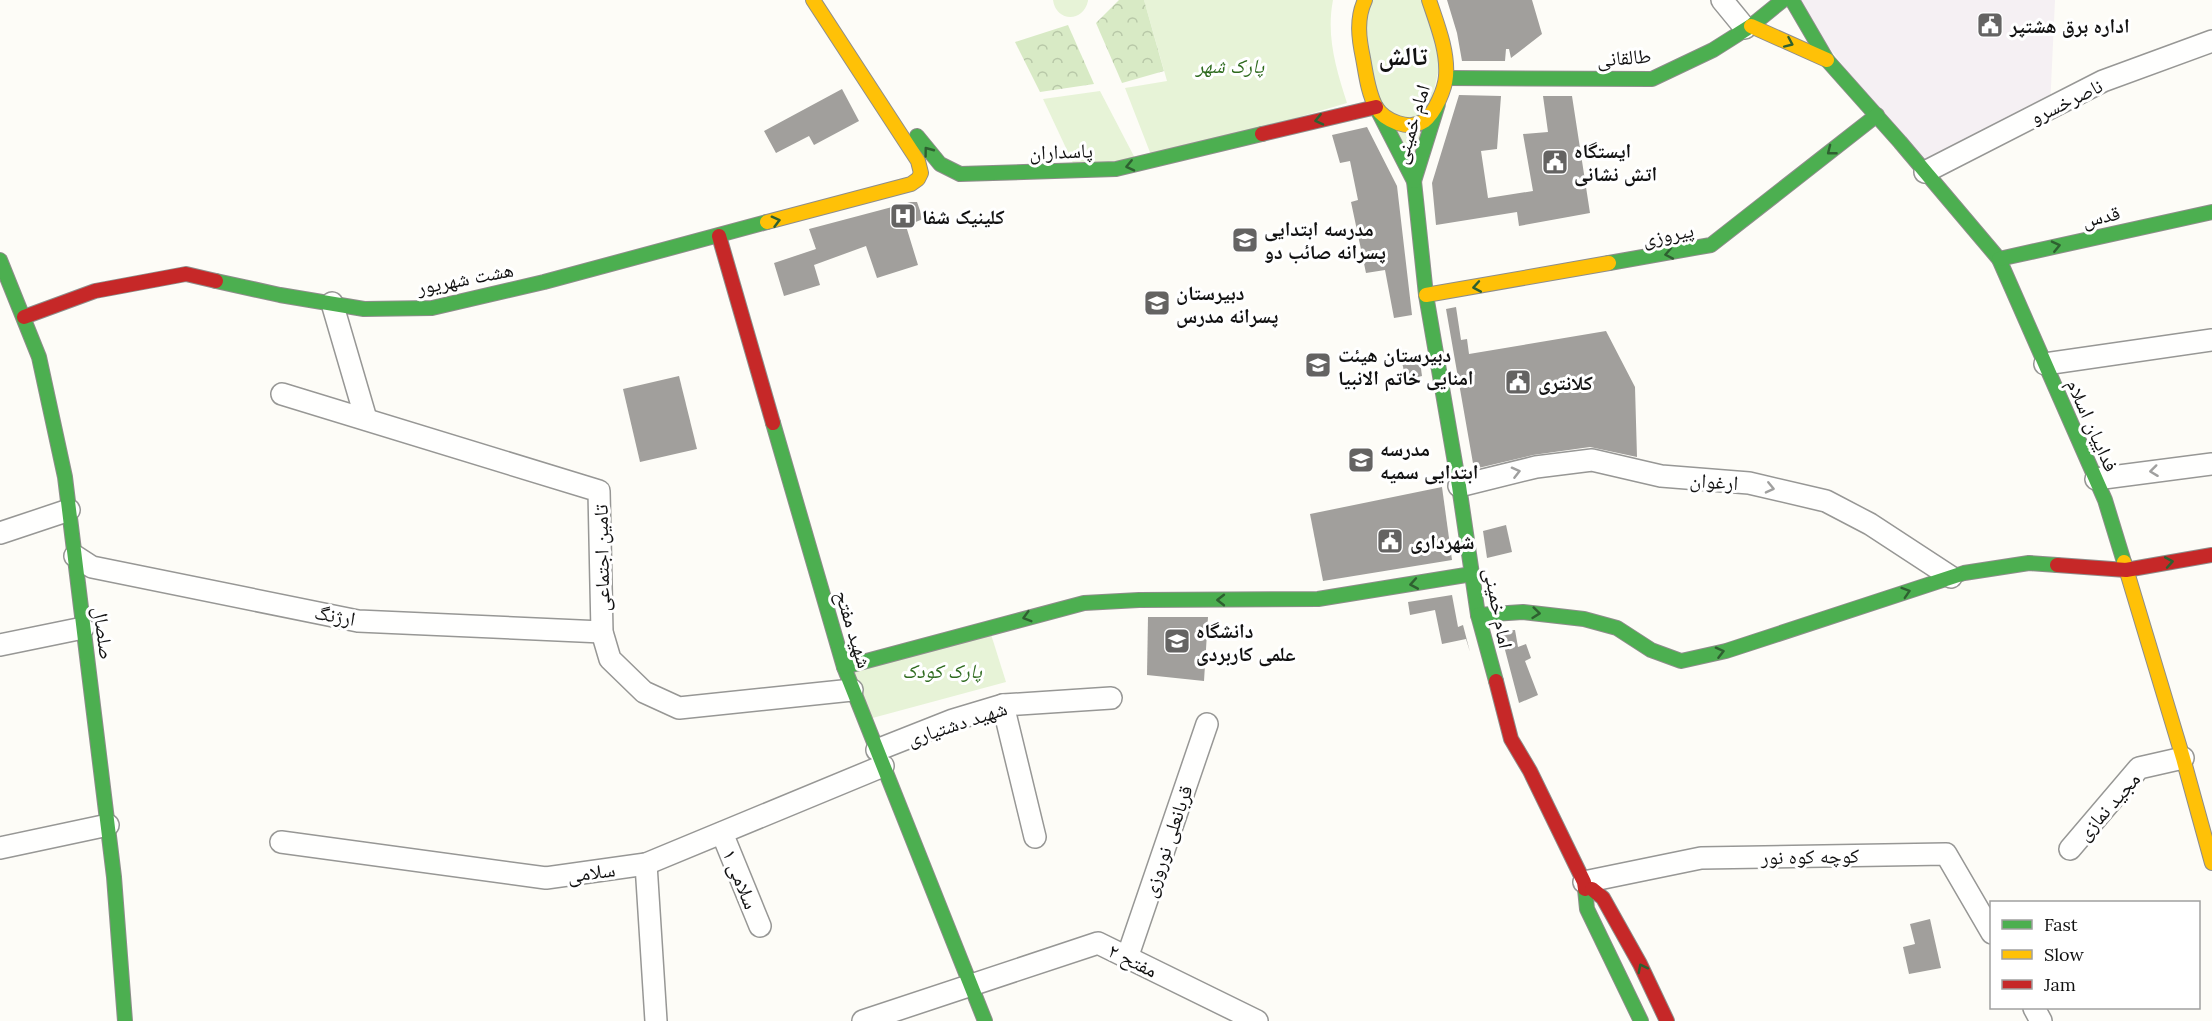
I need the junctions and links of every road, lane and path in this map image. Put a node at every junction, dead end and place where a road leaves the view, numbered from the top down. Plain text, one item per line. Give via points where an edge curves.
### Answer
1 (1430, 0) edge
2 (1722, 0) edge
3 (1782, 0) edge
4 (1792, 0) edge
5 (1363, 2) edge
6 (816, 4) edge
7 (1748, 27) junction
8 (2212, 41) edge
9 (1827, 60) junction
10 (1446, 78) junction
11 (1376, 107) junction
12 (1876, 115) junction
13 (1925, 172) junction
14 (1414, 181) junction
15 (911, 184) joint
16 (2212, 212) edge
17 (719, 236) junction
18 (1999, 259) junction
19 (0, 260) edge
20 (1426, 295) junction
21 (332, 303) junction
22 (14, 308) edge
23 (2212, 340) edge
24 (2045, 364) junction
25 (282, 394) dead end
26 (366, 419) junction
27 (2212, 464) edge
28 (2096, 479) junction
29 (1459, 486) junction
30 (69, 510) junction
31 (0, 533) edge
32 (2212, 555) edge
33 (75, 556) junction
34 (2126, 570) junction
35 (1472, 574) junction
36 (1951, 577) junction
37 (1478, 615) junction
38 (83, 628) junction
39 (602, 632) junction
40 (0, 645) edge
41 (844, 667) junction
42 (852, 690) junction
43 (1111, 698) dead end
44 (1003, 705) junction
45 (1207, 724) dead end
46 (880, 758) junction
47 (2183, 758) junction
48 (108, 825) junction
49 (722, 833) junction
50 (1035, 837) dead end
51 (281, 842) dead end
52 (0, 848) edge
53 (2070, 849) dead end
54 (2212, 863) edge
55 (646, 864) junction
56 (1584, 882) junction
57 (760, 926) dead end
58 (1990, 930) edge
59 (1127, 958) junction
60 (970, 984) junction
61 (125, 1021) edge
62 (656, 1021) edge
63 (863, 1021) edge
64 (985, 1021) edge
65 (1257, 1021) edge
66 (1641, 1021) edge
67 (1667, 1021) edge

1 - 10 street via 1444,50
2 - 7 street
3 - 7 street, طالقانی
4 - 9 street, فداییان اسلام
5 - 11 street, امام خمینی via 1360,43
11 -> 6 street, پاسداران via 1116,169 960,174 938,164
6 - 15 street, پاسداران via 918,161 921,173
7 -> 9 street, فداییان اسلام
7 - 10 street, طالقانی via 1713,50 1652,79
8 - 13 street, ناصرخسرو via 2103,81
9 - 12 street, فداییان اسلام
10 - 11 street via 1433,112 1425,120 1402,125 1387,119
10 - 14 street, امام خمینی
11 - 14 street, امام خمینی
12 - 13 street, فداییان اسلام
12 -> 20 street, پیروزی via 1711,245
13 - 18 street, فداییان اسلام
14 - 20 street, امام خمینی
17 -> 15 street, هشت شهریور
18 -> 16 street, قدس
17 - 21 street, هشت شهریور via 432,308 364,309
17 - 41 street, شهید مفتح
18 - 24 street, فداییان اسلام
19 - 22 street, صلصال
20 - 29 street, امام خمینی
21 - 22 street, هشت شهریور via 186,274
21 - 26 street
22 - 30 street, صلصال via 39,357
23 - 24 street
24 - 28 street, فداییان اسلام
25 - 26 street, تامین اجتماعی
26 - 39 street, تامین اجتماعی via 599,491
27 -> 28 street
28 - 34 street, فداییان اسلام
29 - 35 street, امام خمینی
29 -> 36 street, ارغوان via 1536,467 1592,460 1661,476 1749,483 1826,501 1870,524
30 - 31 street
30 - 33 street, صلصال
34 -> 32 street
33 - 38 street, صلصال
33 - 39 street, ارژنگ via 92,567 358,621
34 - 36 street via 2029,563
34 - 47 street, فداییان اسلام
35 - 37 street, امام خمینی
35 -> 41 street via 1318,599 1084,603
37 -> 36 street via 1523,612 1584,619 1617,628 1651,650 1681,661 1726,651
37 - 56 street, امام خمینی via 1511,739
38 - 40 street
38 - 48 street, صلصال
39 - 42 street, تامین اجتماعی via 610,659 644,692 679,708
41 - 42 street, شهید مفتح
42 - 46 street, شهید مفتح
43 - 44 street, شهید دشتیاری
44 - 46 street, شهید دشتیاری via 953,720
44 - 50 street
45 - 59 street, قربانعلی نوروزی
46 - 49 street, سلامی
46 - 60 street, شهید مفتح
47 - 53 street, مجید نمازی via 2139,768
47 - 54 street, فداییان اسلام
48 - 52 street
48 - 61 street, صلصال
49 - 55 street, سلامی
49 - 57 street, سلامی ۱
51 - 55 street, سلامی via 546,879
55 - 62 street
56 - 58 street, کوچه کوه نور via 1701,858 1946,854
56 - 66 street, امام خمینی via 1587,909
67 -> 56 street, امام خمینی via 1603,898
59 - 60 street, مفتح ۲ via 1098,943
59 - 65 street, مفتح ۲
60 - 63 street, مفتح ۲
60 - 64 street, شهید مفتح

